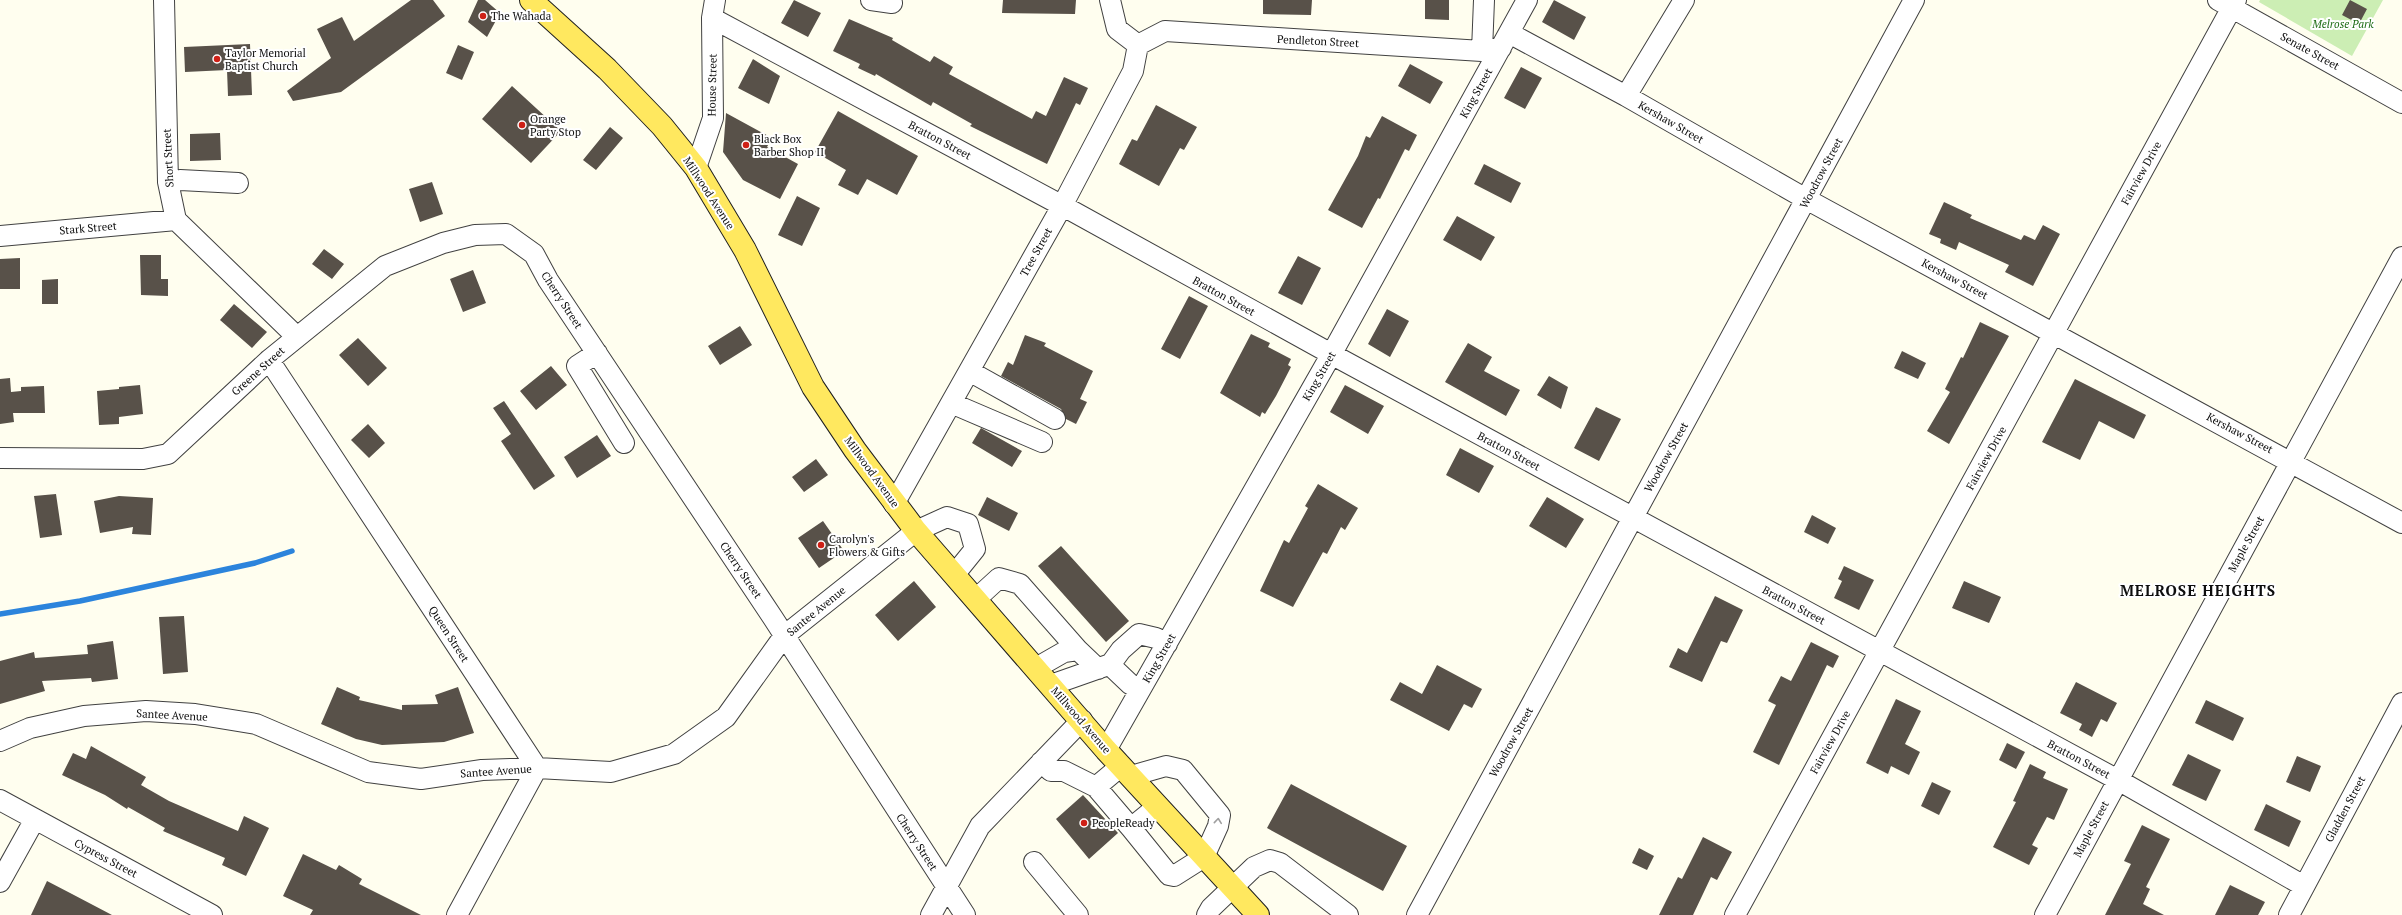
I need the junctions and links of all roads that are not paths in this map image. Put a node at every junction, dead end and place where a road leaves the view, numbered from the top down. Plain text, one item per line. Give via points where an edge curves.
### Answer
1 (164, 0) edge
2 (531, 0) edge
3 (871, 0) edge
4 (1110, 0) edge
5 (1484, 0) edge
6 (1527, 0) edge
7 (1684, 0) edge
8 (1914, 0) edge
9 (2229, 2) edge
10 (892, 3) dead end
11 (714, 9) edge
12 (1497, 44) junction
13 (1138, 45) junction
14 (1626, 96) junction
15 (2402, 103) edge
16 (696, 168) junction
17 (168, 182) junction
18 (238, 183) dead end
19 (1806, 200) junction
20 (1062, 206) junction
21 (176, 220) junction
22 (506, 234) joint
23 (0, 236) edge
24 (2402, 257) edge
25 (2054, 333) junction
26 (297, 337) junction
27 (597, 352) junction
28 (1331, 355) junction
29 (269, 360) junction
30 (969, 371) junction
31 (626, 398) junction
32 (951, 403) junction
33 (605, 411) junction
34 (1055, 420) dead end
35 (1042, 442) dead end
36 (624, 443) dead end
37 (0, 458) edge
38 (2291, 461) junction
39 (894, 504) junction
40 (1633, 518) junction
41 (2402, 522) edge
42 (916, 531) junction
43 (954, 575) junction
44 (976, 599) junction
45 (784, 636) junction
46 (1167, 644) junction
47 (1078, 650) junction
48 (1879, 651) junction
49 (1104, 667) junction
50 (1036, 668) junction
51 (1051, 685) junction
52 (1140, 690) junction
53 (2402, 703) edge
54 (1082, 720) junction
55 (1, 743) edge
56 (1106, 750) junction
57 (1041, 762) junction
58 (537, 768) junction
59 (1126, 771) junction
60 (2118, 780) junction
61 (1096, 787) junction
62 (0, 800) edge
63 (1158, 806) junction
64 (35, 819) junction
65 (1131, 828) junction
66 (1204, 856) junction
67 (1034, 862) dead end
68 (0, 882) edge
69 (946, 886) junction
70 (2304, 886) junction
71 (1233, 888) junction
72 (212, 915) edge
73 (457, 915) edge
74 (930, 915) edge
75 (965, 915) edge
76 (1078, 915) edge
77 (1207, 915) edge
78 (1258, 915) edge
79 (1348, 915) edge
80 (1417, 915) edge
81 (1735, 915) edge
82 (2045, 915) edge
83 (2289, 915) edge

1 - 17 street, Short Street
2 - 16 main road, Millwood Avenue via 607,69 662,126
3 - 10 street
4 - 13 street via 1117,29
5 - 12 street
6 - 12 street, King Street
7 - 14 street
8 - 19 street, Woodrow Street
9 - 15 street, Senate Street
9 - 25 street, Fairview Drive
11 - 16 street, House Street via 713,118
11 - 20 street, Bratton Street
12 - 13 street, Pendleton Street via 1165,31
12 - 14 street, Kershaw Street
12 - 28 street, King Street
13 - 20 street, Tree Street via 1133,71
14 - 19 street, Kershaw Street
16 - 39 main road, Millwood Avenue via 746,250 813,387 854,450
17 - 18 street via 180,180
17 - 21 street, Short Street
19 - 25 street, Kershaw Street
19 - 40 street, Woodrow Street
20 - 28 street, Bratton Street
20 - 30 street, Tree Street
21 - 23 street, Stark Street
21 - 26 street
22 - 26 street, Greene Street via 475,235 443,243 385,266
22 - 27 street, Cherry Street via 534,254 548,280
24 - 38 street, Maple Street
25 - 38 street, Kershaw Street
25 - 48 street, Fairview Drive
26 - 29 street, Greene Street
27 - 31 street, Cherry Street
27 - 33 street via 577,366
28 - 40 street, Bratton Street
28 - 46 street, King Street
29 - 37 street, Greene Street via 168,454 143,459
29 - 58 street, Queen Street
30 - 32 street, Tree Street
30 - 34 street
31 - 33 street
31 - 45 street, Cherry Street
32 - 35 street
32 - 39 street, Tree Street
33 - 36 street
38 - 41 street, Kershaw Street
38 - 60 street, Maple Street
39 - 42 main road, Millwood Avenue
40 - 48 street, Bratton Street
40 - 80 street, Woodrow Street
42 - 43 main road, Millwood Avenue
42 - 43 street, Santee Avenue via 946,517 968,524 975,549
42 - 45 street, Santee Avenue
43 - 44 main road, Millwood Avenue
44 - 47 street via 1000,578 1020,584
44 - 50 main road, Millwood Avenue
45 - 58 street, Santee Avenue via 726,718 674,754 611,772
45 - 69 street, Cherry Street
46 - 49 street via 1139,634
46 - 52 street, King Street
47 - 49 street
47 - 50 street via 1064,652
48 - 60 street, Bratton Street
48 - 81 street, Fairview Drive
49 - 51 street
49 - 52 street
50 - 51 main road, Millwood Avenue
51 - 54 main road, Millwood Avenue
52 - 56 street, King Street
53 - 70 street, Gladden Street
54 - 56 main road, Millwood Avenue
54 - 57 street
55 - 58 street, Santee Avenue via 30,728 84,716 146,711 195,714 256,724 368,772 421,779 482,770
56 - 59 main road, Millwood Avenue
57 - 61 street via 1051,771 1064,771
57 - 69 street via 980,826
58 - 73 street
59 - 61 street
59 - 63 main road, Millwood Avenue
66 -> 59 street via 1218,826 1220,815 1183,770 1166,766
60 - 70 street, Bratton Street
60 - 82 street, Maple Street
61 - 65 street
62 - 64 street, Cypress Street
63 - 65 street
63 - 66 main road, Millwood Avenue
64 - 68 street
64 - 72 street, Cypress Street
65 - 66 street via 1169,875 1174,876
66 - 71 main road, Millwood Avenue
67 - 76 street
69 - 74 street
69 - 75 street, Cherry Street
70 - 83 street, Gladden Street
71 - 77 street
71 - 78 main road, Millwood Avenue
71 - 79 street via 1254,867 1270,860 1280,863

